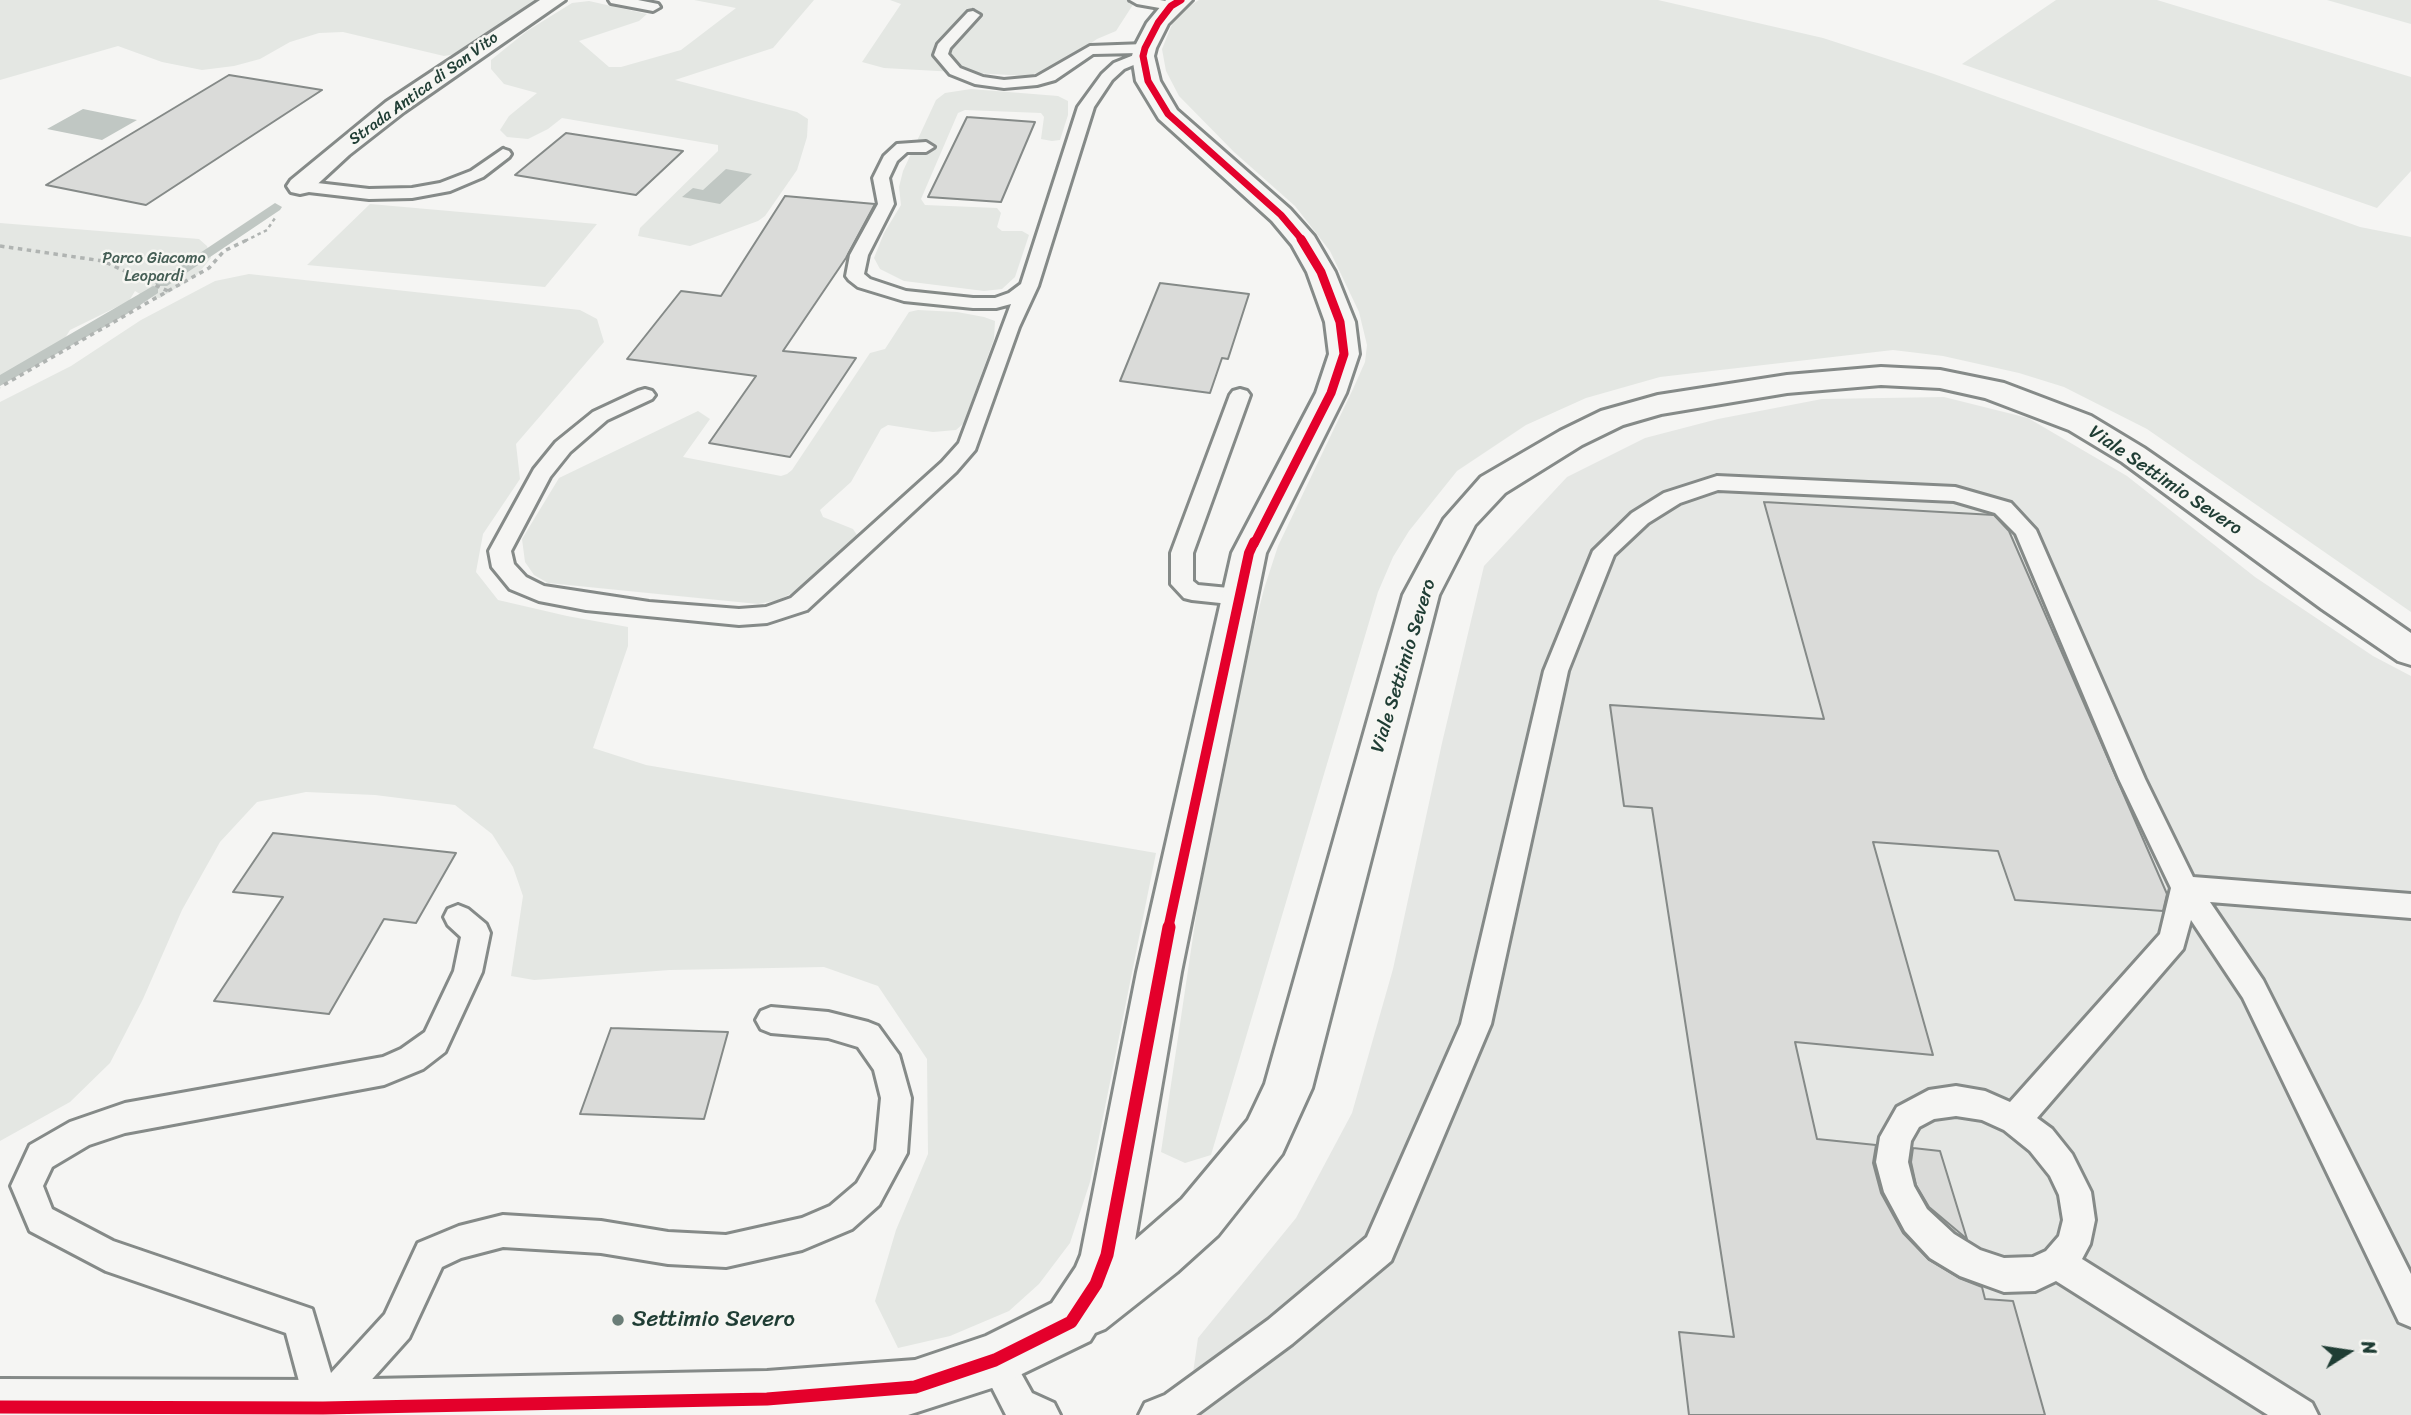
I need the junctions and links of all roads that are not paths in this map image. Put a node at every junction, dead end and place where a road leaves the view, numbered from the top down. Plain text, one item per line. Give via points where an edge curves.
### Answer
1 (554, 0) edge
2 (616, 0) edge
3 (1163, 2) edge
4 (653, 7) dead end
5 (973, 15) dead end
6 (1144, 52) junction
7 (926, 147) dead end
8 (503, 154) dead end
9 (300, 186) joint
10 (1029, 286) junction
11 (645, 395) dead end
12 (1240, 395) dead end
13 (1239, 597) junction
14 (2411, 651) edge
15 (2185, 888) junction
16 (2411, 906) edge
17 (458, 917) dead end
18 (771, 1020) dead end
19 (2015, 1120) junction
20 (2058, 1263) junction
21 (2411, 1310) edge
22 (1071, 1322) junction
23 (995, 1360) junction
24 (0, 1407) edge
25 (323, 1408) junction
26 (1042, 1415) edge
27 (1157, 1415) edge
28 (2300, 1415) edge

1 - 9 street, Strada Antica di San Vito via 395,107
2 - 4 lane
3 - 6 street
5 - 6 lane via 941,55 955,71 980,81 1037,81 1090,50
6 - 10 lane via 1107,77 1086,107
6 - 13 street via 1148,81 1168,114 1281,215 1304,242 1340,322 1344,354 1331,393 1249,553
7 - 10 lane via 903,147 890,159 881,178 886,204 859,255 855,276 883,291 972,303 996,303
8 - 9 lane via 477,174 412,193 369,194
10 - 11 lane via 968,445 799,604 767,615 739,617 586,602 539,593 518,583 503,567 500,551 508,532 541,474 563,447 600,416
12 - 13 lane via 1182,553 1182,584 1192,592
13 - 22 street via 1159,972 1107,1255 1096,1284
14 - 22 street, Viale Settimio Severo via 2116,444 2062,415 1993,390 1940,379 1881,376 1787,383 1658,405 1612,418 1571,438 1493,485 1469,510 1421,595 1288,1088 1265,1137 1200,1217
15 - 16 lane
15 - 19 lane via 2173,940
15 - 21 lane via 2253,989
15 - 27 lane via 2132,779 2025,530 2003,508 1955,494 1717,483 1672,498 1640,518 1604,551 1556,671 1476,1024 1379,1249 1280,1332 1174,1410
17 - 25 lane via 476,933 468,972 435,1042 412,1059 384,1071 125,1118 81,1133 41,1156 26,1186 41,1220 106,1255 300,1321
18 - 25 lane via 869,1036 888,1065 896,1098 891,1153 868,1194 841,1218 802,1234 726,1251 503,1231 459,1242 430,1255 397,1326
19 - 20 lane via 2041,1140 2076,1192 2079,1220 2074,1244
19 - 20 lane via 1985,1106 1956,1101 1929,1105 1908,1117 1896,1137 1892,1162 1900,1192 1916,1220 1942,1245 1972,1264 2004,1275 2035,1274
20 - 28 lane
22 - 23 street, Viale Settimio Severo
23 - 25 street, Viale Settimio Severo via 915,1387 767,1399
23 - 26 lane via 1020,1405
24 - 25 street, Viale Settimio Severo

